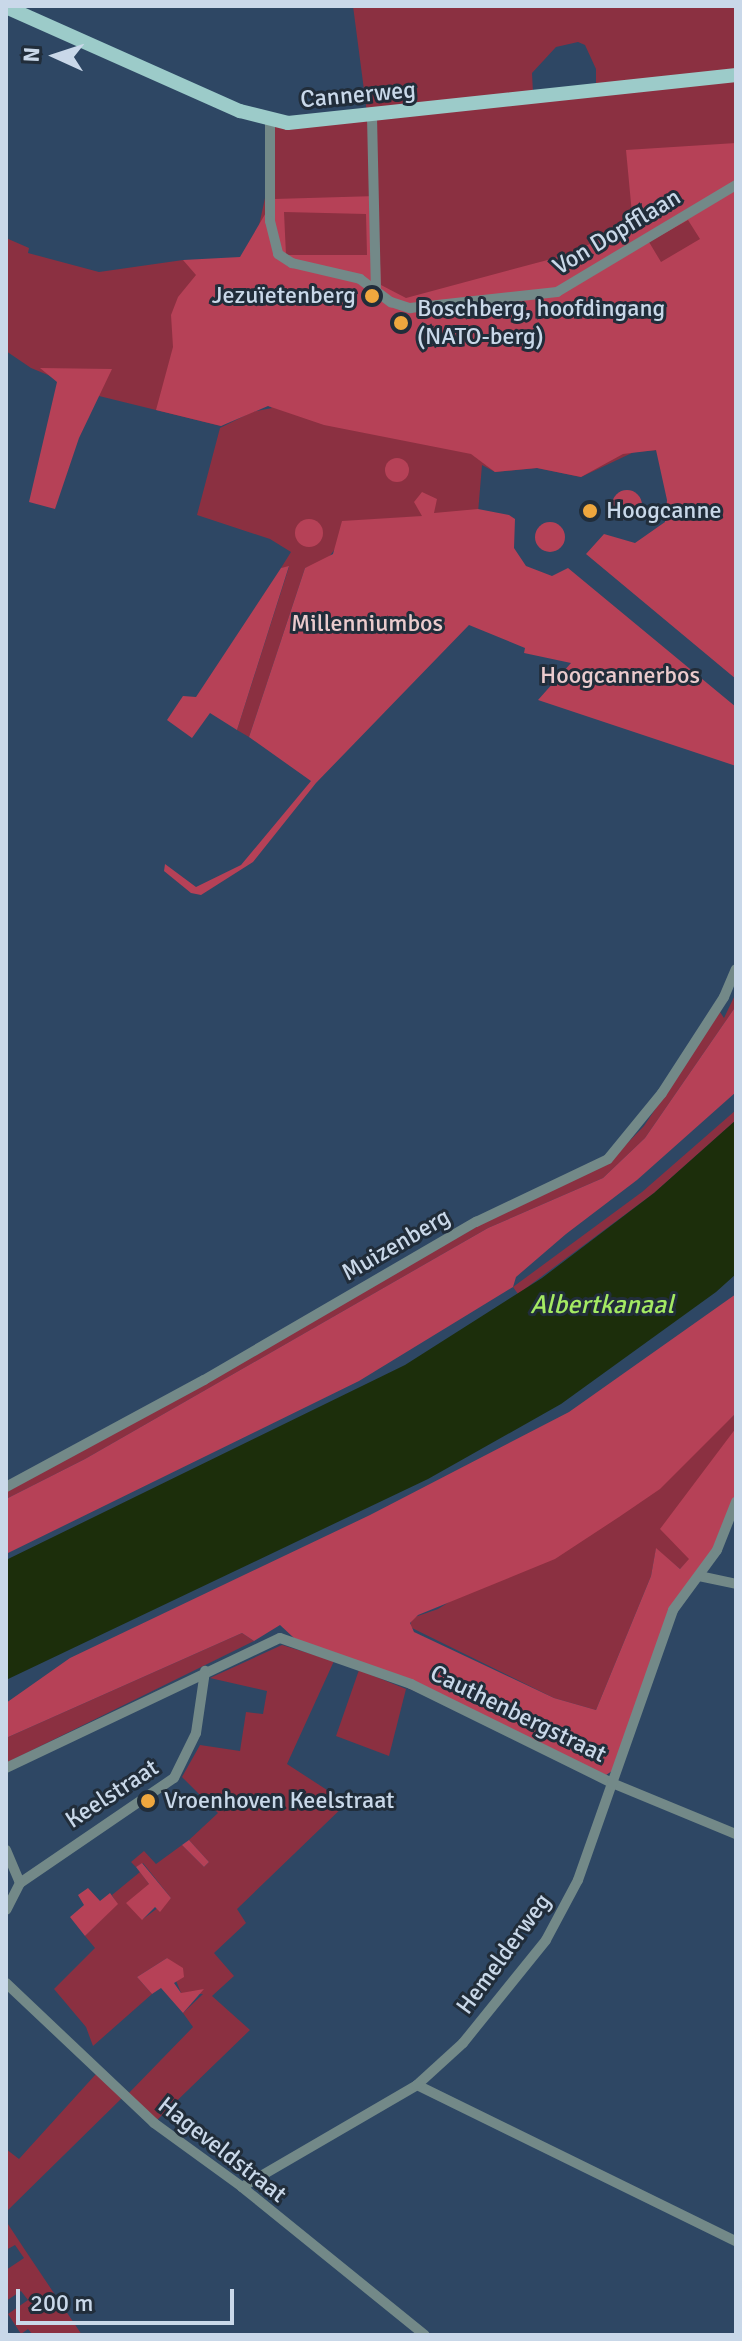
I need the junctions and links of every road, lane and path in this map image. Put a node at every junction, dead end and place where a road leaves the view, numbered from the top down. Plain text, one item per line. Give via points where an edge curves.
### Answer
1 (6, 7) edge
2 (736, 75) edge
3 (372, 117) junction
4 (270, 120) junction
5 (736, 185) edge
6 (376, 288) junction
7 (736, 969) edge
8 (6, 1487) edge
9 (736, 1502) edge
10 (699, 1576) junction
11 (736, 1584) edge
12 (205, 1671) junction
13 (6, 1768) edge
14 (612, 1783) junction
15 (736, 1834) edge
16 (6, 1850) edge
17 (20, 1883) junction
18 (6, 1910) edge
19 (6, 1983) edge
20 (417, 2085) junction
21 (242, 2187) junction
22 (736, 2241) edge
23 (425, 2335) edge

1 - 4 main road, Cannerweg
2 - 3 main road, Cannerweg
3 - 4 main road, Cannerweg via 301,124
3 - 6 street
4 - 6 street, Von Dopfflaan via 275,249 292,263 342,272
5 - 6 street, Von Dopfflaan via 552,294 422,309 397,306
7 - 8 street, Muizenberg via 724,997 662,1093 608,1159 476,1222 204,1380
9 - 10 street, Hemelderweg via 717,1550
10 - 11 street
10 - 14 street, Hemelderweg via 673,1610
12 - 13 street
12 - 14 street, Cauthenbergstraat via 280,1638 411,1684
12 - 17 street, Keelstraat via 196,1733 174,1778
14 - 15 street, Cauthenbergstraat
14 - 20 street, Hemelderweg via 561,1917 463,2043
16 - 17 street
17 - 18 street
19 - 21 street, Hageveldstraat via 154,2123
20 - 21 street, Hemelderweg
20 - 22 street
21 - 23 street, Hageveldstraat

